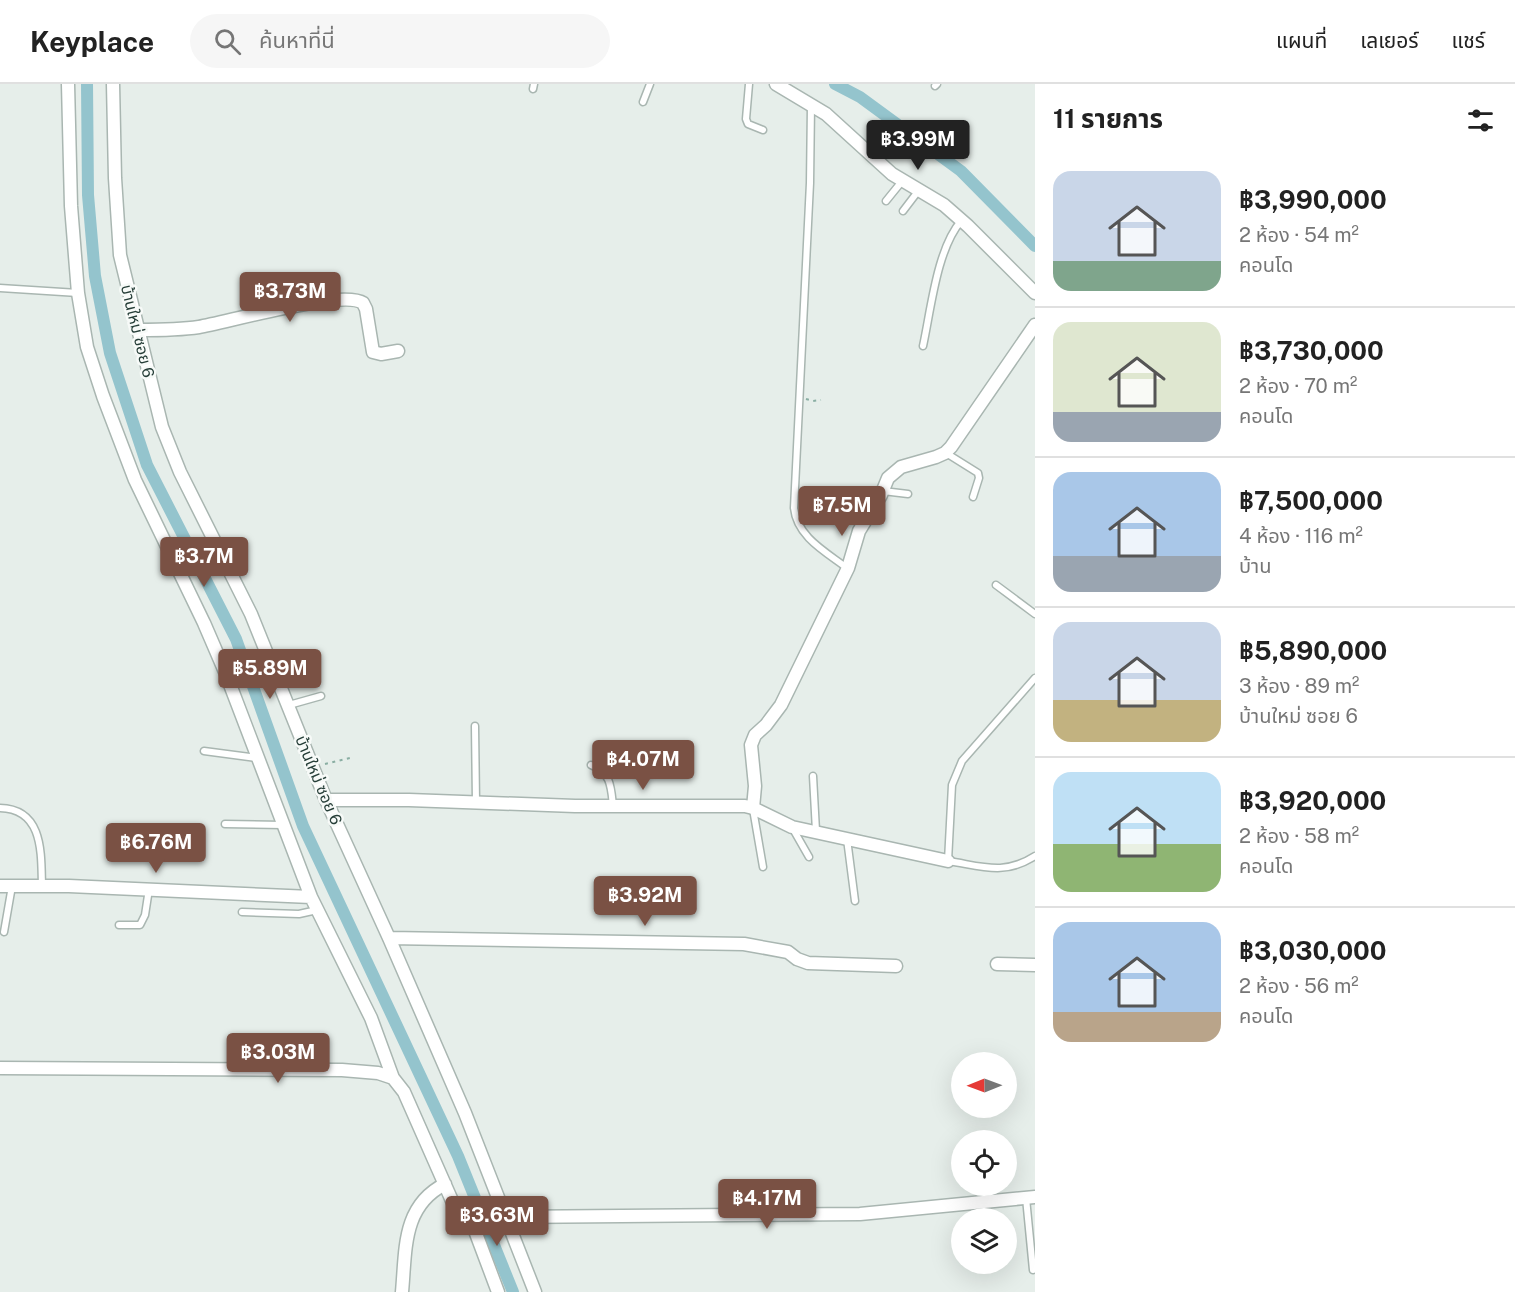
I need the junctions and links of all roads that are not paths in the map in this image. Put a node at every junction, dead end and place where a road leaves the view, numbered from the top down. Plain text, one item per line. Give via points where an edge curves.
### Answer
1 (68, 84) edge
2 (112, 84) edge
3 (650, 84) edge
4 (750, 84) edge
5 (776, 84) edge
6 (643, 102) dead end
7 (810, 105) junction
8 (763, 130) dead end
9 (903, 180) junction
10 (920, 190) junction
11 (886, 201) dead end
12 (903, 211) dead end
13 (962, 220) junction
14 (0, 288) edge
15 (78, 293) junction
16 (1035, 293) edge
17 (1035, 325) edge
18 (138, 330) junction
19 (923, 346) dead end
20 (398, 351) dead end
21 (945, 453) junction
22 (883, 490) junction
23 (908, 494) dead end
24 (973, 497) dead end
25 (848, 568) junction
26 (996, 585) dead end
27 (1035, 614) edge
28 (1035, 678) edge
29 (321, 696) dead end
30 (289, 705) junction
31 (475, 726) dead end
32 (204, 752) dead end
33 (258, 758) junction
34 (591, 765) dead end
35 (813, 776) dead end
36 (326, 800) junction
37 (476, 803) junction
38 (613, 806) junction
39 (0, 808) edge
40 (753, 808) junction
41 (225, 824) dead end
42 (283, 825) junction
43 (792, 826) junction
44 (816, 831) junction
45 (846, 838) junction
46 (1035, 856) edge
47 (809, 857) dead end
48 (948, 861) junction
49 (763, 867) dead end
50 (6, 886) edge
51 (42, 886) junction
52 (149, 889) junction
53 (311, 897) junction
54 (855, 901) dead end
55 (317, 910) junction
56 (242, 912) dead end
57 (120, 925) dead end
58 (4, 932) dead end
59 (389, 938) junction
60 (996, 964) dead end
61 (1035, 965) edge
62 (896, 966) dead end
63 (0, 1068) edge
64 (393, 1077) junction
65 (445, 1184) junction
66 (1031, 1197) edge
67 (472, 1213) junction
68 (502, 1216) junction
69 (1033, 1270) dead end
70 (402, 1292) edge
71 (498, 1292) edge
72 (535, 1292) edge

1 - 15 street
2 - 18 street, บ้านใหม่ ซอย 6 via 119,245
3 - 6 lane
4 - 8 lane via 746,119 748,124
5 - 7 street
7 - 9 street via 826,114
7 - 25 lane via 795,520 808,538
9 - 10 street
9 - 11 lane
10 - 12 lane
10 - 13 street
13 - 16 street
13 - 19 lane via 950,236
14 - 15 lane
15 - 33 street via 87,347 124,456 204,623
17 - 21 street
18 - 20 street via 174,330 353,298 366,309 373,352
18 - 30 street, บ้านใหม่ ซอย 6 via 162,427 180,472 241,592
21 - 22 street via 901,467 888,478
21 - 24 lane via 978,473
22 - 23 lane
22 - 25 street via 859,531
25 - 40 street via 781,705 755,735
26 - 27 lane
28 - 48 lane via 962,761 952,785
29 - 30 lane
30 - 36 street, บ้านใหม่ ซอย 6
31 - 37 lane
32 - 33 lane
33 - 42 street
34 - 38 lane via 607,777
35 - 44 lane
36 - 37 street
36 - 59 street, บ้านใหม่ ซอย 6
37 - 38 street
38 - 40 street
39 - 51 lane via 21,813 36,830 40,839
40 - 43 street
40 - 49 lane
41 - 42 lane
42 - 53 street
43 - 44 street
43 - 47 lane
44 - 45 street
45 - 48 street
45 - 54 lane
46 - 48 lane via 1000,869
50 - 51 street
50 - 58 lane
51 - 52 street
52 - 53 street
52 - 57 lane via 140,925
53 - 55 street
55 - 56 lane via 299,914
55 - 64 street via 371,1018
59 - 62 street via 744,944 788,952 808,963
59 - 68 street, บ้านใหม่ ซอย 6 via 465,1113
60 - 61 street
63 - 64 street via 342,1070
64 - 65 street via 404,1092
65 - 67 street via 453,1203
65 - 70 street via 426,1196 413,1215
66 - 68 street via 860,1214
66 - 69 lane
67 - 68 street
67 - 71 street
68 - 72 street, บ้านใหม่ ซอย 6

